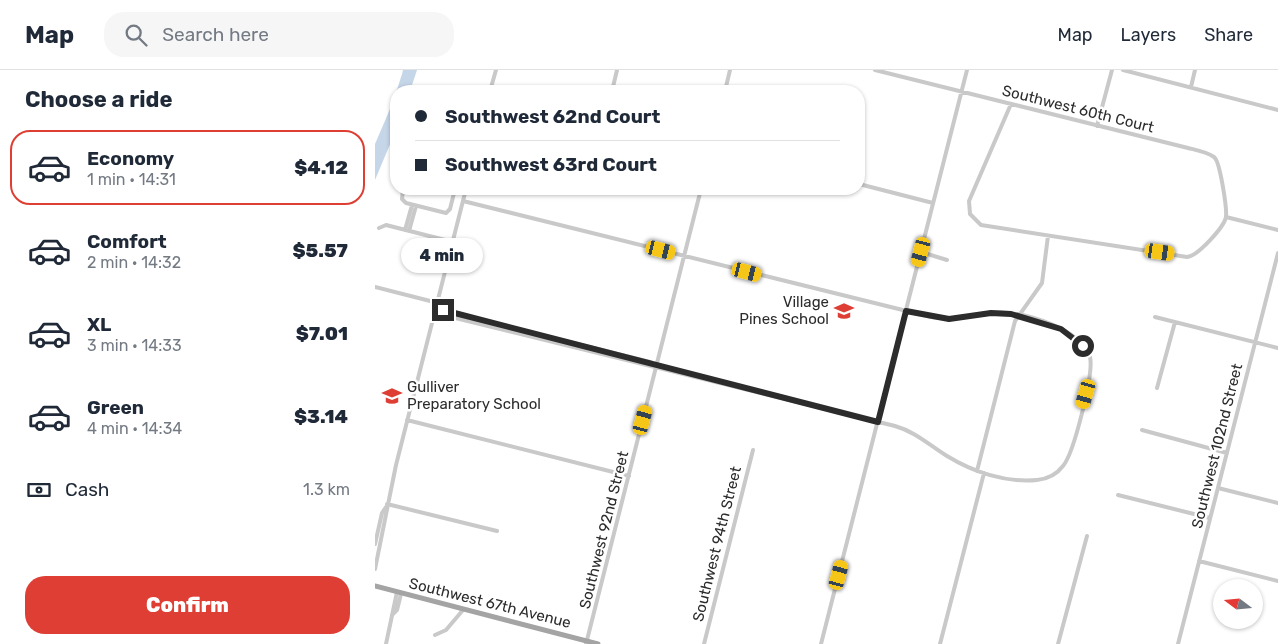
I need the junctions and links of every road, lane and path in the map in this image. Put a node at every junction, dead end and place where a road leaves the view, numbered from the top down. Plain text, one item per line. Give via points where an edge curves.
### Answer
1 (496, 70) edge
2 (617, 70) edge
3 (730, 70) edge
4 (875, 70) edge
5 (967, 70) edge
6 (1111, 70) edge
7 (1123, 70) edge
8 (1195, 70) edge
9 (1130, 71) edge
10 (492, 85) edge
11 (613, 85) edge
12 (726, 85) edge
13 (1191, 87) junction
14 (962, 92) junction
15 (1011, 104) junction
16 (1278, 110) edge
17 (1097, 126) junction
18 (865, 185) edge
19 (402, 195) edge
20 (454, 195) edge
21 (464, 195) edge
22 (699, 195) edge
23 (463, 201) junction
24 (933, 202) junction
25 (414, 205) junction
26 (1226, 217) junction
27 (379, 228) dead end
28 (407, 230) junction
29 (1278, 230) edge
30 (1048, 236) junction
31 (453, 242) junction
32 (921, 252) junction
33 (1278, 253) edge
34 (684, 256) junction
35 (947, 260) dead end
36 (375, 287) edge
37 (438, 303) junction
38 (436, 311) junction
39 (906, 311) junction
40 (1018, 315) junction
41 (1155, 317) dead end
42 (1175, 322) junction
43 (1255, 342) junction
44 (1278, 348) edge
45 (657, 367) junction
46 (1157, 388) dead end
47 (407, 420) junction
48 (878, 422) junction
49 (1141, 430) dead end
50 (753, 450) dead end
51 (1227, 453) junction
52 (977, 471) junction
53 (984, 473) junction
54 (629, 476) junction
55 (1218, 488) junction
56 (1118, 495) dead end
57 (1278, 503) edge
58 (387, 505) junction
59 (1210, 518) junction
60 (497, 531) dead end
61 (1087, 536) dead end
62 (375, 544) edge
63 (1199, 561) junction
64 (375, 569) edge
65 (1278, 581) edge
66 (375, 586) edge
67 (399, 593) junction
68 (463, 610) junction
69 (435, 636) dead end
70 (586, 643) edge
71 (386, 644) edge
72 (598, 644) edge
73 (704, 644) edge
74 (821, 644) edge
75 (940, 644) edge
76 (1058, 644) edge
77 (1178, 644) edge

1 - 10 street
2 - 11 street
3 - 12 street
4 - 14 street, Southwest 60th Court
5 - 14 street
6 - 17 street
7 - 9 street
8 - 13 street
9 - 13 street
13 - 16 street
14 - 15 street, Southwest 60th Court
14 - 24 street
15 - 17 street, Southwest 60th Court
15 - 30 street via 971,197 969,211 984,226
17 - 26 street, Southwest 60th Court via 1214,157 1218,164
18 - 24 street
19 - 25 street
20 - 25 street via 447,213
21 - 23 street
22 - 34 street, Southwest 92nd Street
23 - 31 street
23 - 34 street
24 - 32 street
25 - 28 street
26 - 29 street
26 - 30 street via 1199,252 1191,257
27 - 28 street via 386,225
28 - 31 street
30 - 40 street via 1041,286
31 - 37 street
32 - 35 street
32 - 39 street
33 - 43 street, Southwest 102nd Street
34 - 39 street
34 - 45 street, Southwest 92nd Street
36 - 37 street
37 - 38 street
38 - 45 street
38 - 47 street
39 - 40 street via 949,319 991,313
39 - 48 street
40 - 52 street
40 - 53 street via 1068,333 1083,346 1090,359 1091,375 1070,454 1059,470 1048,478 1037,480
41 - 42 street
42 - 43 street
42 - 46 street
43 - 44 street
43 - 51 street, Southwest 102nd Street
45 - 48 street
45 - 54 street, Southwest 92nd Street
47 - 54 street
47 - 58 street
48 - 52 street via 911,431 947,456
48 - 74 street
49 - 51 street
50 - 73 street, Southwest 94th Street
51 - 55 street, Southwest 102nd Street
52 - 53 street
53 - 75 street
54 - 70 street, Southwest 92nd Street
55 - 57 street
55 - 59 street, Southwest 102nd Street
56 - 59 street
58 - 60 street
58 - 62 street
58 - 64 street
59 - 63 street, Southwest 102nd Street
61 - 76 street
63 - 65 street
63 - 77 street, Southwest 102nd Street
66 - 67 main road, Southwest 67th Avenue
67 - 68 main road, Southwest 67th Avenue
67 - 71 street
68 - 69 street via 446,630
68 - 70 main road, Southwest 67th Avenue
70 - 72 main road, Southwest 67th Avenue

